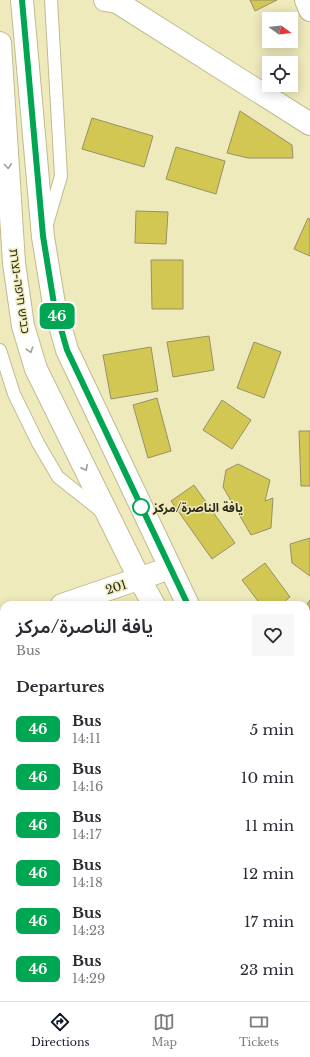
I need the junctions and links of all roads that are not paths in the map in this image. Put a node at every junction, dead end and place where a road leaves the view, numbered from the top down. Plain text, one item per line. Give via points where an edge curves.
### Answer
1 (22, 0) edge
2 (51, 0) edge
3 (105, 0) edge
4 (306, 0) edge
5 (310, 10) edge
6 (0, 43) edge
7 (310, 124) edge
8 (43, 236) junction
9 (0, 350) edge
10 (110, 519) junction
11 (170, 568) junction
12 (140, 580) junction
13 (74, 601) edge
14 (152, 601) edge
15 (186, 601) edge

1 - 8 main road
2 - 8 lane via 61,176
3 - 7 main road via 117,2
4 - 5 main road
6 -> 10 main road, כביש חיפה-נצרת via 14,263 23,326 36,369
8 - 11 main road via 54,304 67,350
9 - 10 lane via 14,394 58,477
10 - 12 main road, כביש חיפה-נצרת
11 - 12 main road, 201
11 - 15 main road
12 - 13 main road, 201
12 - 14 main road, כביש חיפה-נצרת

